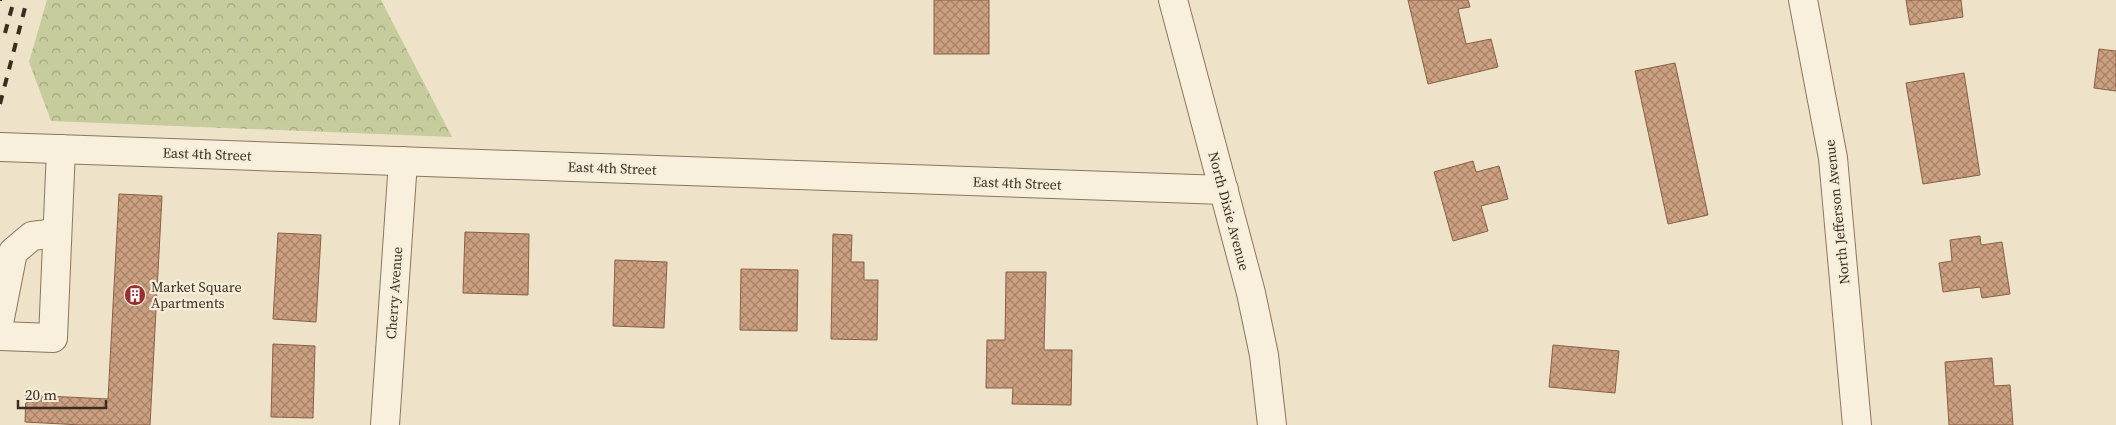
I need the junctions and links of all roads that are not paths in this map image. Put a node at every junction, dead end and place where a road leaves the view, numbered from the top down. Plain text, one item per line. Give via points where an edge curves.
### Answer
1 (1173, 0) edge
2 (1803, 0) edge
3 (0, 147) edge
4 (61, 149) junction
5 (403, 161) junction
6 (1224, 190) junction
7 (56, 233) junction
8 (0, 318) edge
9 (0, 336) edge
10 (385, 425) edge
11 (1272, 425) edge
12 (1858, 425) edge

1 - 6 street, North Dixie Avenue
2 - 12 street, North Jefferson Avenue via 1833,158
3 - 4 street, East 4th Street
4 - 5 street, East 4th Street
4 - 7 street
5 - 6 street, East 4th Street
5 - 10 street, Cherry Avenue
6 - 11 street, North Dixie Avenue via 1264,355
7 - 8 street via 32,236 13,252
7 - 9 street via 53,338

